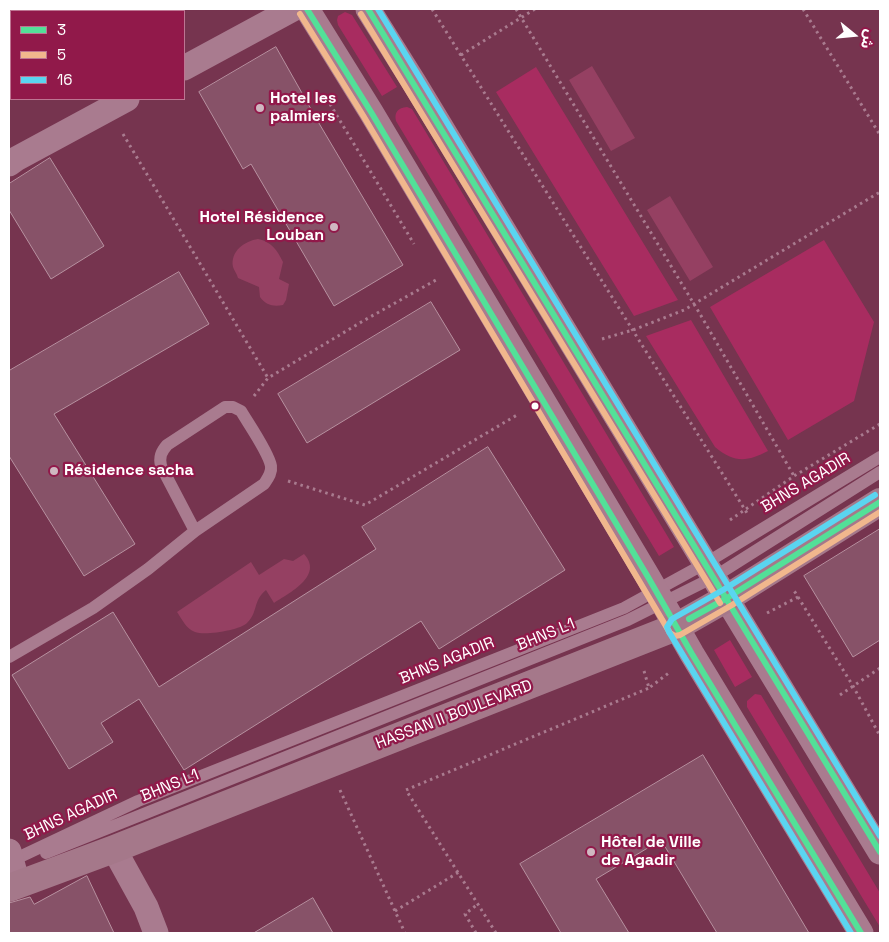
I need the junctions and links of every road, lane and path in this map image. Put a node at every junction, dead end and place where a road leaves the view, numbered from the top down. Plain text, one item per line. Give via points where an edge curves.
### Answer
1 (293, 9) edge
2 (306, 9) edge
3 (368, 9) edge
4 (432, 9) edge
5 (516, 9) edge
6 (535, 9) edge
7 (803, 9) edge
8 (521, 17) junction
9 (185, 67) edge
10 (117, 104) edge
11 (880, 135) edge
12 (9, 164) edge
13 (880, 192) edge
14 (436, 280) dead end
15 (694, 304) junction
16 (575, 348) junction
17 (268, 378) junction
18 (242, 413) junction
19 (517, 415) dead end
20 (880, 424) edge
21 (880, 458) edge
22 (880, 472) edge
23 (270, 476) junction
24 (794, 476) junction
25 (880, 502) edge
26 (745, 510) dead end
27 (195, 531) junction
28 (716, 579) junction
29 (798, 597) dead end
30 (665, 607) junction
31 (9, 657) edge
32 (880, 668) edge
33 (853, 686) junction
34 (649, 688) dead end
35 (840, 695) dead end
36 (880, 736) edge
37 (329, 765) junction
38 (114, 849) junction
39 (880, 852) edge
40 (11, 869) edge
41 (458, 872) junction
42 (478, 904) junction
43 (395, 912) junction
44 (156, 933) edge
45 (405, 933) edge
46 (476, 933) edge
47 (496, 933) edge
48 (861, 933) edge

1 - 9 street
2 - 30 street
3 - 16 street
4 - 8 path via 461,55
5 - 8 path
6 - 8 path
7 - 11 path
8 - 15 path
10 - 12 street
10 - 17 path
13 - 15 path
14 - 17 path
15 - 16 path via 633,330
15 - 24 path
16 - 28 street
17 - 18 path
18 - 23 lane via 271,466
18 - 27 lane via 233,407 225,407 162,451 161,466
19 - 23 path via 365,505
20 - 24 path
21 - 28 lane, BHNS AGADIR
22 - 28 lane
23 - 27 lane via 264,484
24 - 26 path
25 - 28 street, HASSAN II BOULEVARD
27 - 31 lane via 148,570 93,608
28 - 30 street, HASSAN II BOULEVARD
28 - 30 lane, BHNS AGADIR
28 - 39 street
29 - 33 path
30 - 37 street, HASSAN II BOULEVARD
30 - 40 lane, BHNS AGADIR via 624,608 138,801
30 - 48 street
32 - 33 path
33 - 35 path
33 - 36 path
34 - 41 path via 406,790
37 - 38 street, HASSAN II BOULEVARD
37 - 43 path
38 - 40 street, HASSAN II BOULEVARD
38 - 44 street via 146,907
41 - 42 path
41 - 43 path
42 - 46 path via 465,914
42 - 47 path
43 - 45 path

